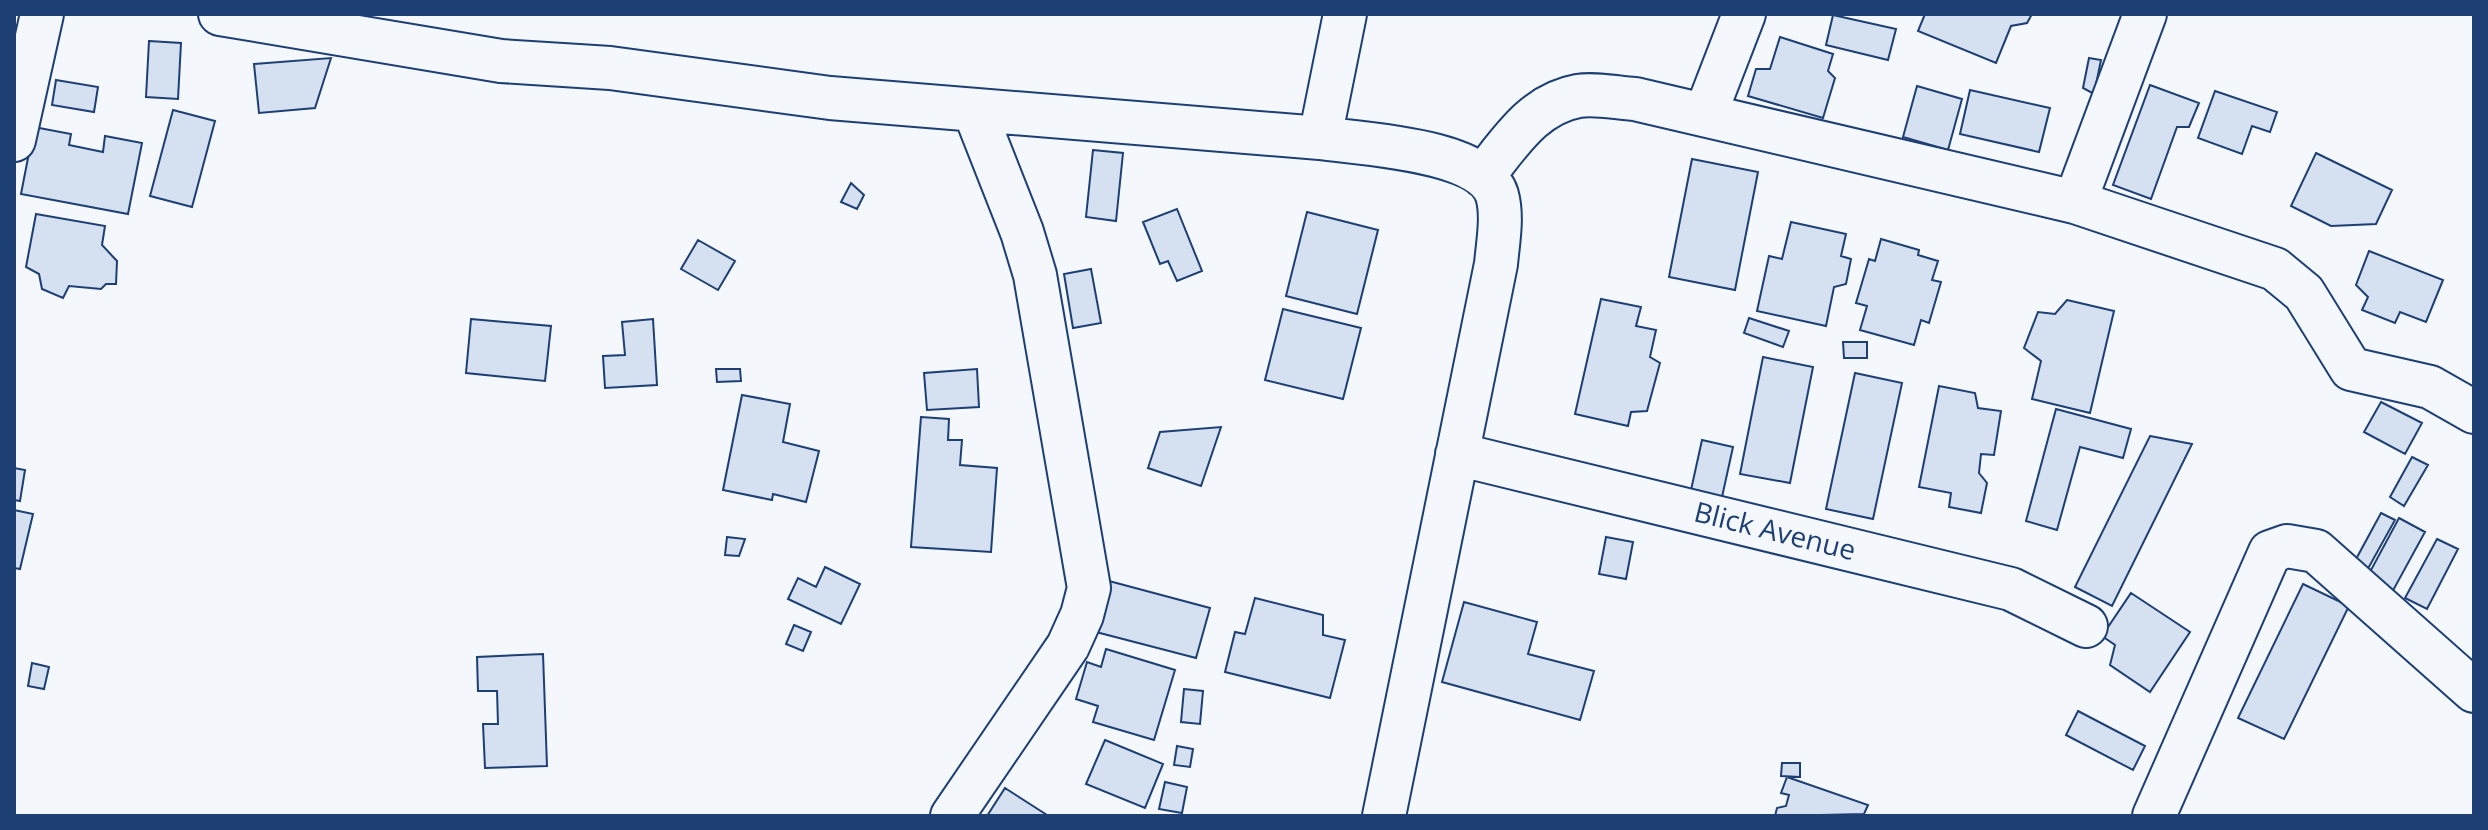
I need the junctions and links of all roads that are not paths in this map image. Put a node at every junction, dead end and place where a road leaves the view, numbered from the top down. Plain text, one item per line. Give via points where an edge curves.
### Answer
1 (42, 14) edge
2 (220, 14) edge
3 (1345, 14) edge
4 (1744, 14) edge
5 (2145, 14) edge
6 (974, 110) junction
7 (1705, 115) junction
8 (1320, 138) junction
9 (14, 140) edge
10 (1483, 176) junction
11 (2075, 202) junction
12 (2474, 412) edge
13 (1457, 454) junction
14 (2086, 626) dead end
15 (2474, 691) edge
16 (952, 816) edge
17 (1384, 816) edge
18 (2154, 816) edge

1 - 9 street
2 - 6 street via 501,61 610,68 830,98
3 - 8 street
4 - 7 street
5 - 11 street
6 - 8 street
6 - 16 street via 1035,275 1089,588 1068,646
7 - 10 street via 1635,99 1580,95 1529,120
7 - 11 street
8 - 10 street via 1416,152 1460,163
10 - 13 street via 1497,194 1496,264
11 - 12 street via 2275,269 2304,293 2351,369 2430,387
13 - 14 street, Blick Avenue via 2011,589
13 - 17 street
15 - 18 street via 2316,551 2287,546 2270,552

